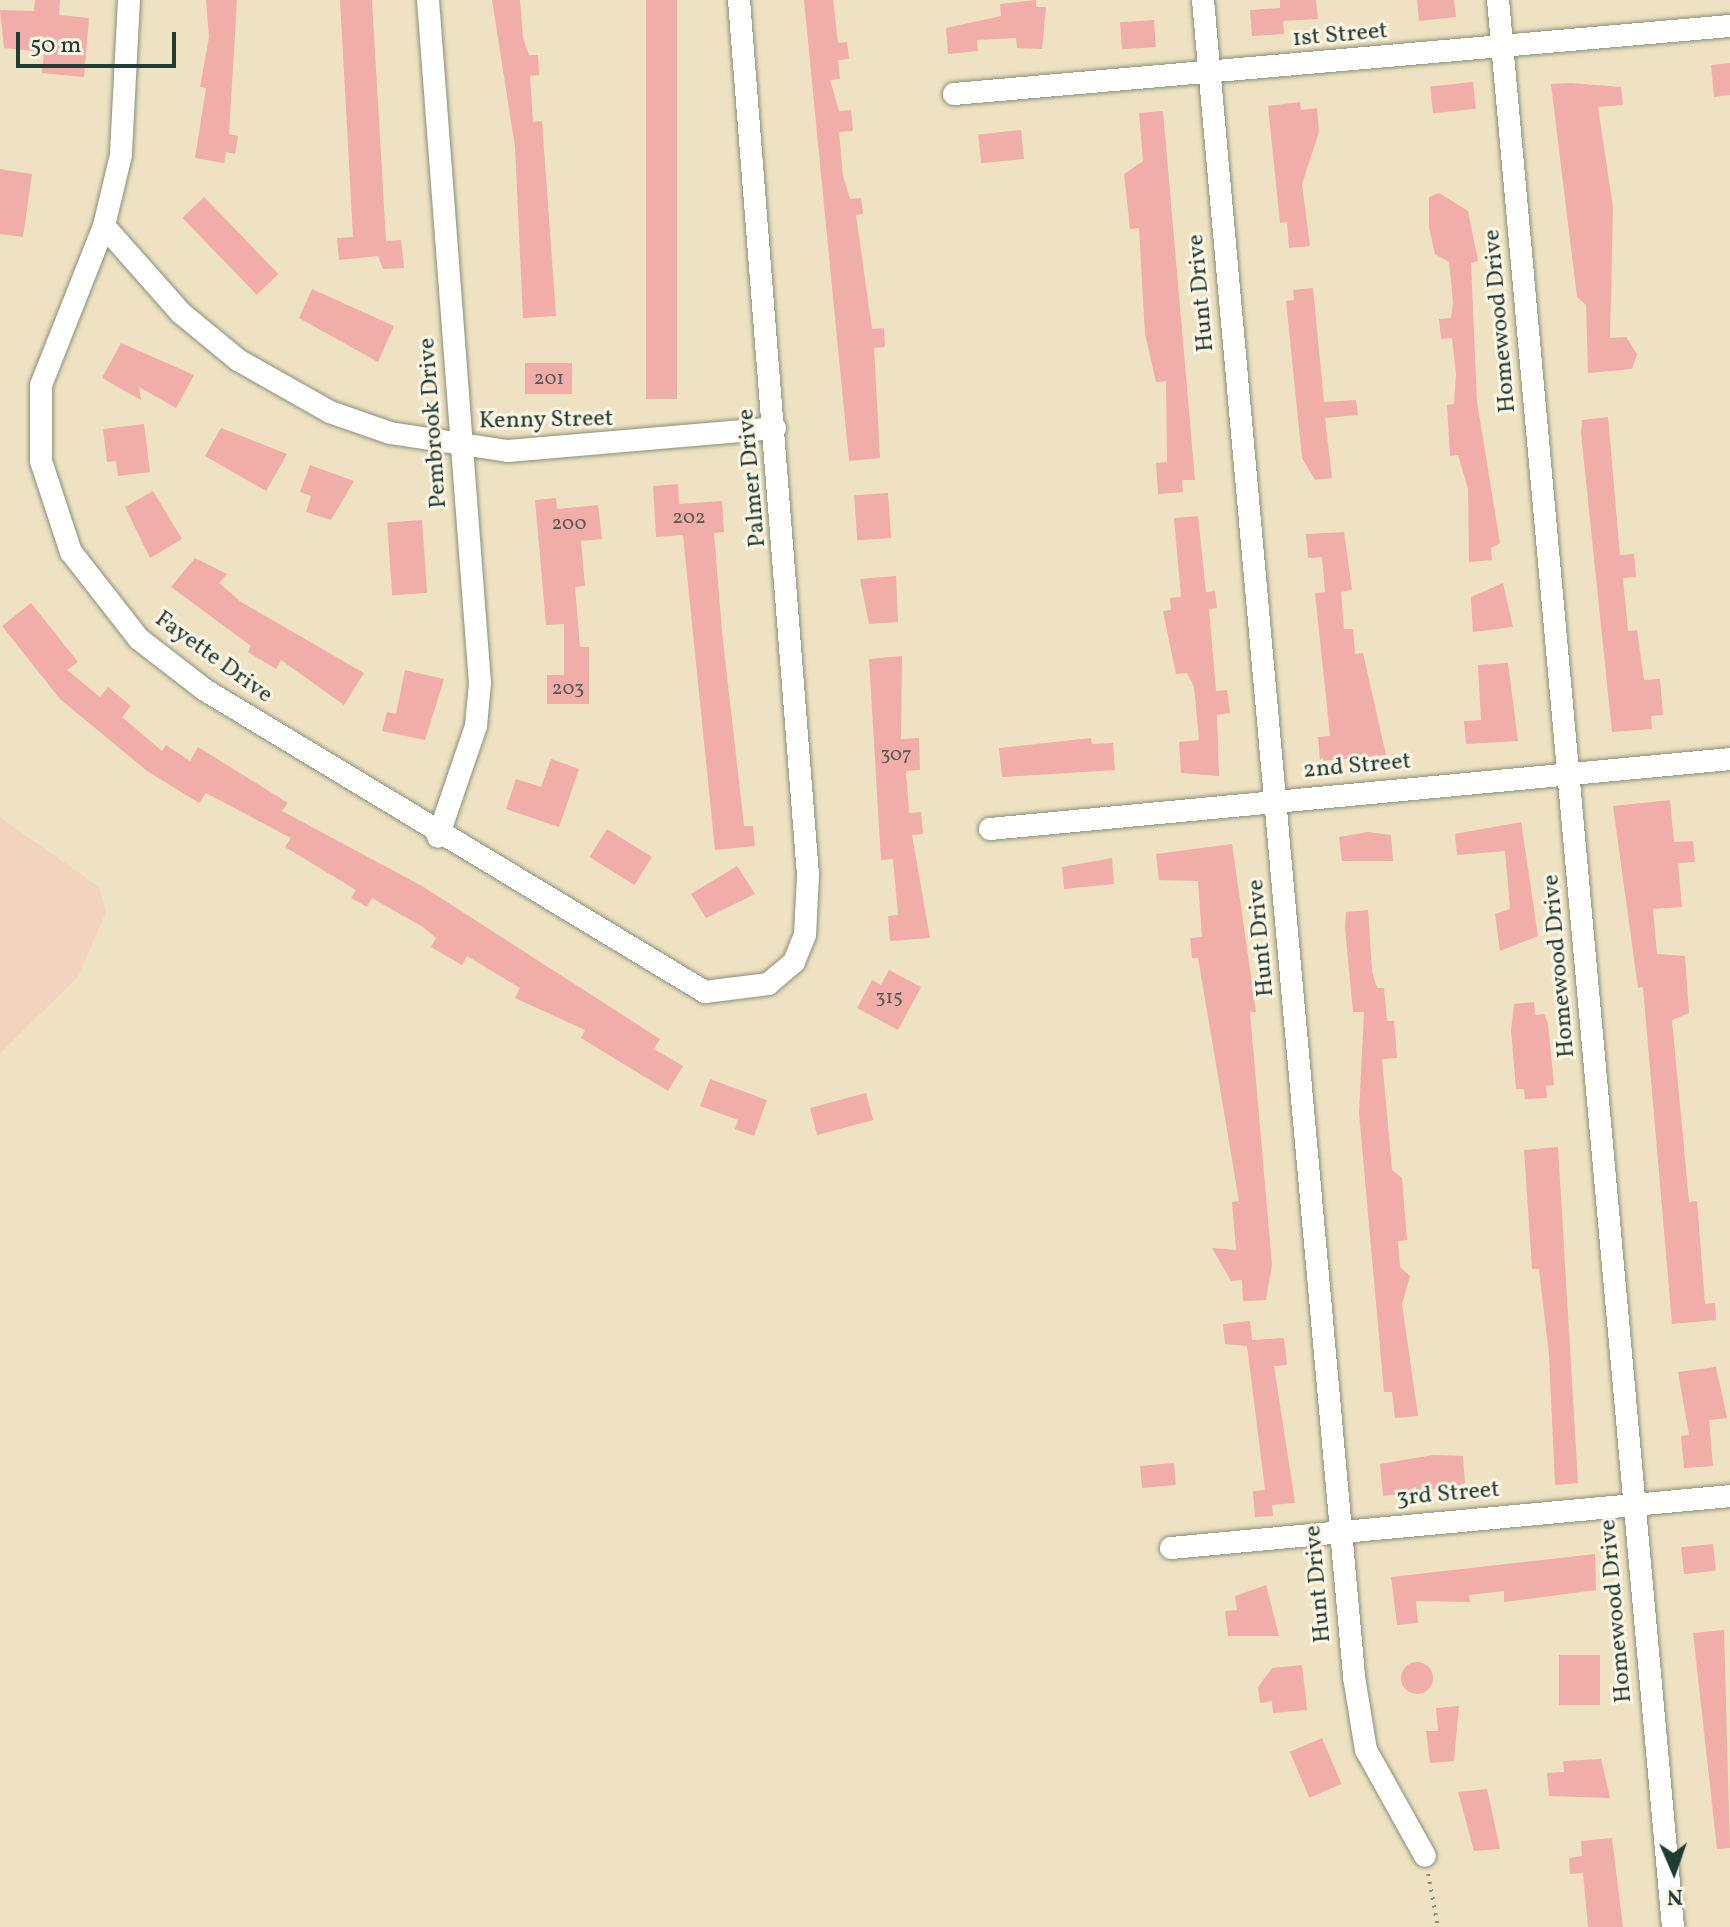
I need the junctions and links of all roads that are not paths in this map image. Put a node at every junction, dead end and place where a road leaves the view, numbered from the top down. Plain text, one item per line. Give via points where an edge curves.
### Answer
1 (129, 0) edge
2 (428, 0) edge
3 (739, 0) edge
4 (1203, 0) edge
5 (1498, 0) edge
6 (1730, 26) edge
7 (1502, 47) junction
8 (1210, 74) junction
9 (954, 94) dead end
10 (104, 226) junction
11 (775, 428) junction
12 (462, 448) junction
13 (1730, 759) edge
14 (1569, 774) junction
15 (1275, 801) junction
16 (990, 829) dead end
17 (438, 837) junction
18 (800, 951) joint
19 (1730, 1496) edge
20 (1633, 1505) junction
21 (1339, 1531) junction
22 (1171, 1548) dead end
23 (1425, 1856) road end
24 (1673, 1927) edge

1 - 10 street, Fayette Drive via 121,155
2 - 12 street, Pembrook Drive
3 - 11 street, Palmer Drive
4 - 8 street, Hunt Drive
5 - 7 street, Homewood Drive
6 - 7 street, 1st Street
7 - 8 street, 1st Street
7 - 14 street, Homewood Drive
8 - 9 street, 1st Street
8 - 15 street, Hunt Drive
10 - 12 street, Kenny Street via 181,313 238,360 330,412
10 - 17 street, Fayette Drive via 41,385 41,461 71,552 95,590 172,665
11 - 12 street, Kenny Street via 604,448
11 - 18 street, Palmer Drive via 808,875
12 - 17 street, Pembrook Drive via 480,683 476,726
13 - 14 street, 2nd Street
14 - 15 street, 2nd Street
14 - 20 street, Homewood Drive
15 - 16 street, 2nd Street
15 - 21 street, Hunt Drive
17 - 18 street, Fayette Drive via 705,992 768,984
19 - 20 street, 3rd Street
20 - 21 street, 3rd Street
20 - 24 street, Homewood Drive
21 - 22 street, 3rd Street
21 - 23 street, Hunt Drive via 1366,1750

